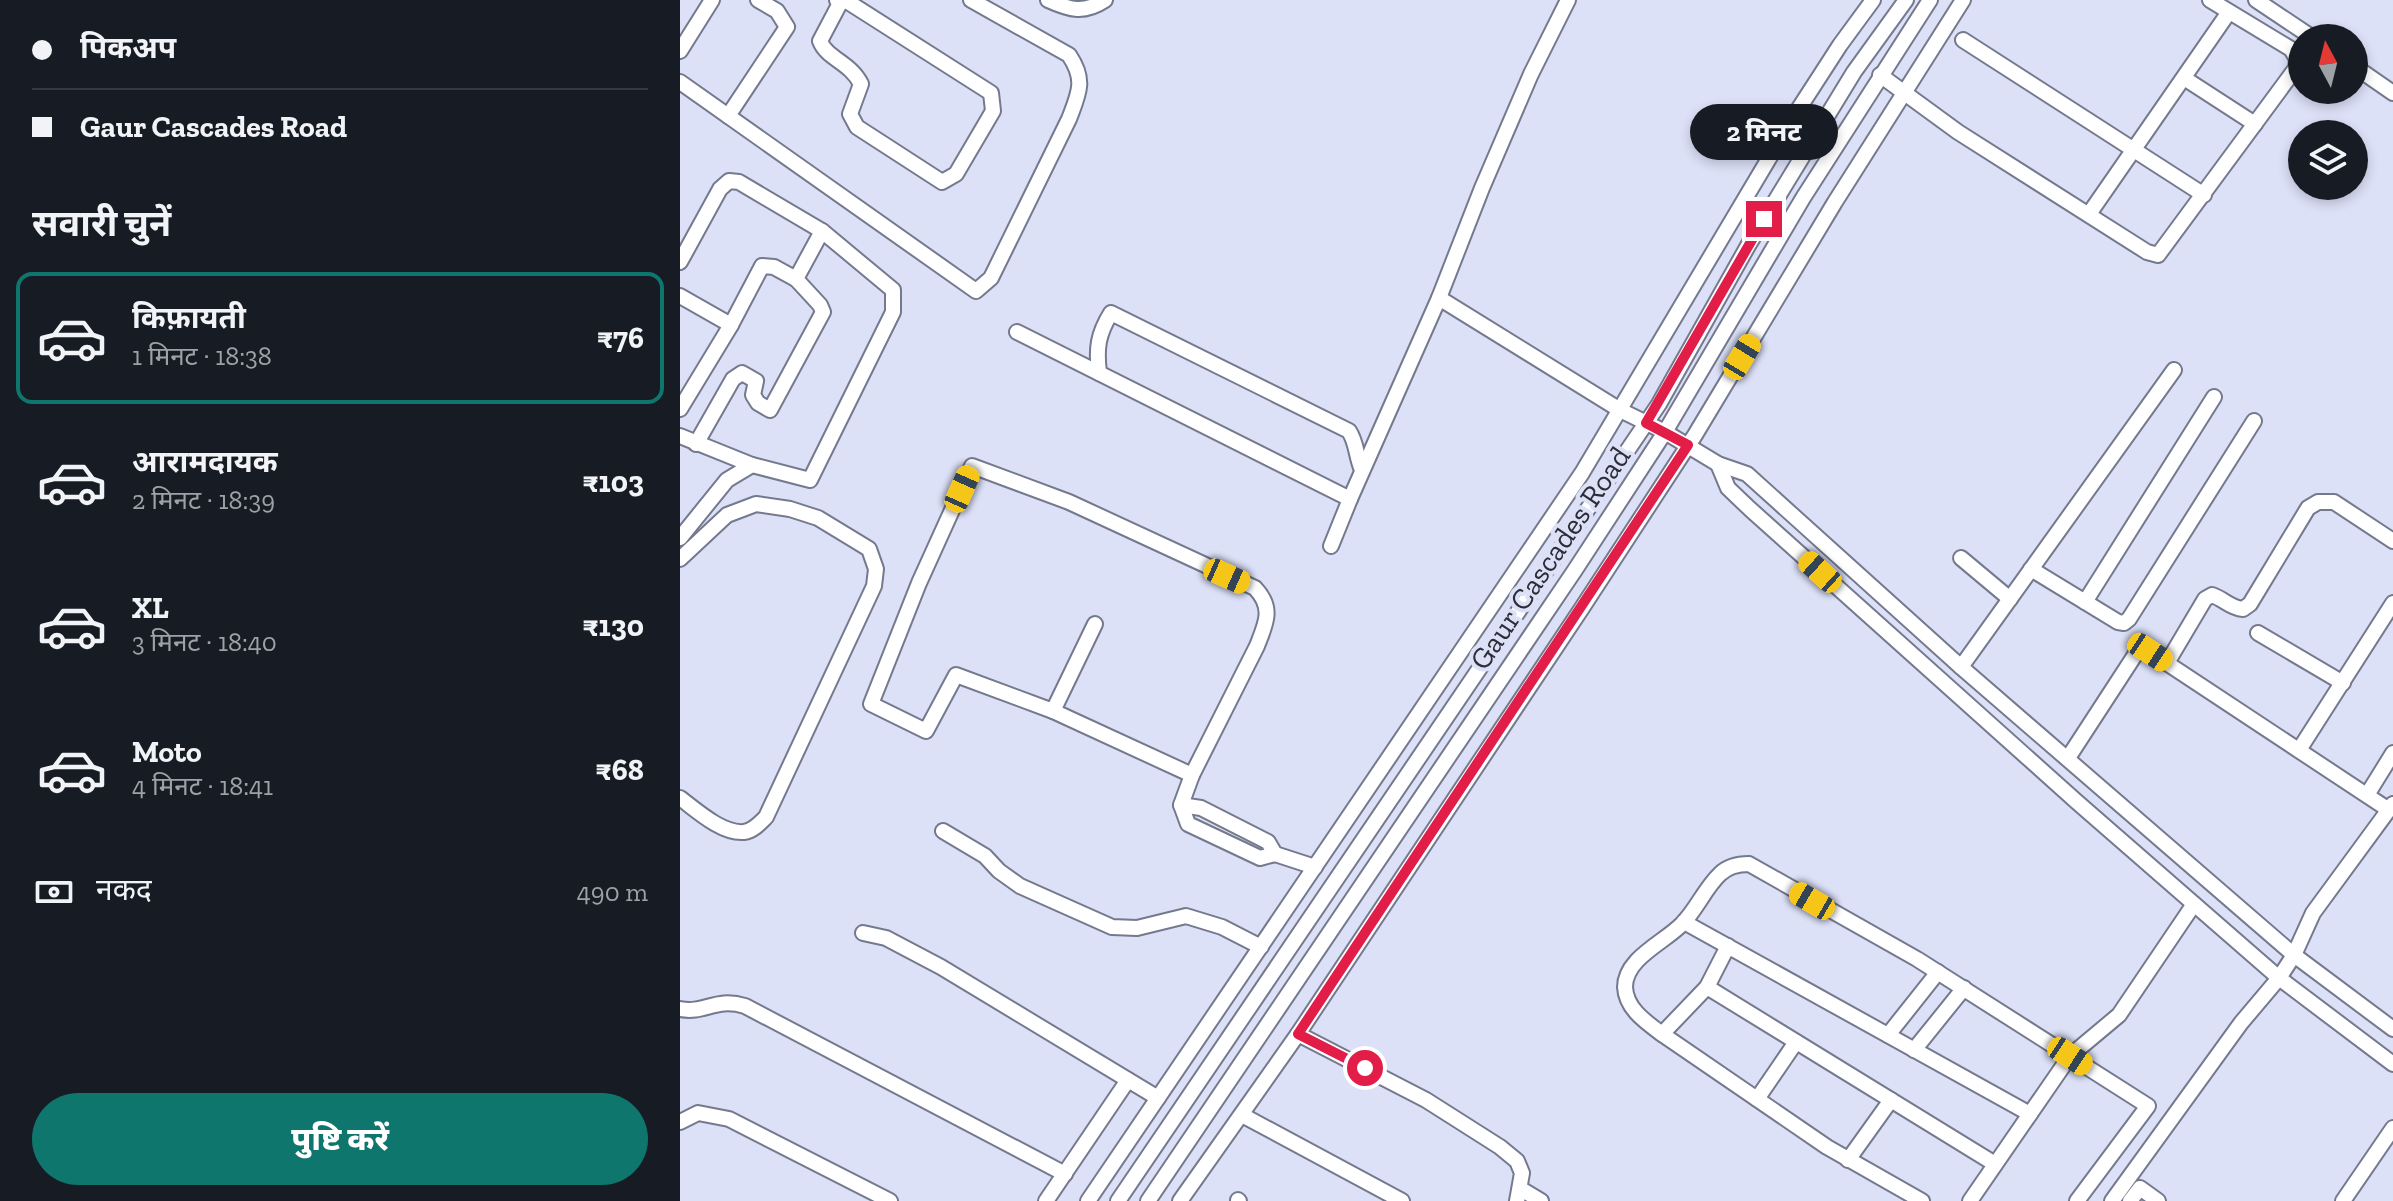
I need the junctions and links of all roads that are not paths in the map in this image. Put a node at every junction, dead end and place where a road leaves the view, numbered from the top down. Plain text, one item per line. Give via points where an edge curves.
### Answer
1 (712, 0) edge
2 (758, 0) edge
3 (837, 0) edge
4 (845, 0) edge
5 (971, 0) edge
6 (1048, 0) edge
7 (1105, 0) edge
8 (1568, 0) edge
9 (1873, 0) edge
10 (1906, 0) edge
11 (1930, 0) edge
12 (1963, 0) edge
13 (2210, 0) edge
14 (2256, 0) edge
15 (2229, 12) junction
16 (2292, 24) edge
17 (1963, 40) dead end
18 (680, 51) edge
19 (1880, 75) junction
20 (2368, 76) edge
21 (2184, 78) junction
22 (680, 82) edge
23 (1904, 93) junction
24 (2393, 93) edge
25 (728, 116) junction
26 (2255, 124) junction
27 (2134, 152) junction
28 (2204, 195) junction
29 (2089, 214) junction
30 (822, 231) junction
31 (680, 262) edge
32 (796, 279) junction
33 (680, 296) edge
34 (1439, 298) junction
35 (731, 325) junction
36 (1017, 332) dead end
37 (2174, 370) dead end
38 (1099, 373) junction
39 (2214, 397) dead end
40 (680, 409) edge
41 (1620, 410) junction
42 (2254, 421) dead end
43 (1646, 423) junction
44 (1665, 432) junction
45 (680, 436) edge
46 (696, 444) junction
47 (1688, 445) junction
48 (1718, 464) junction
49 (752, 465) junction
50 (1362, 470) junction
51 (1350, 499) junction
52 (680, 538) edge
53 (2393, 541) edge
54 (1331, 546) dead end
55 (1961, 558) dead end
56 (680, 559) edge
57 (2031, 569) junction
58 (2010, 599) junction
59 (2085, 602) junction
60 (2393, 603) edge
61 (1095, 624) dead end
62 (2258, 633) dead end
63 (2167, 663) junction
64 (1961, 667) junction
65 (2343, 683) junction
66 (1053, 711) junction
67 (2299, 750) junction
68 (2393, 753) edge
69 (2068, 758) junction
70 (1192, 775) junction
71 (2094, 782) junction
72 (2367, 795) junction
73 (680, 798) edge
74 (2077, 802) junction
75 (2391, 807) edge
76 (1412, 811) junction
77 (1436, 827) junction
78 (943, 831) dead end
79 (1315, 867) junction
80 (2194, 904) junction
81 (1684, 922) junction
82 (863, 933) dead end
83 (1728, 946) junction
84 (1261, 947) junction
85 (2294, 955) junction
86 (1282, 960) junction
87 (1938, 972) junction
88 (1302, 974) junction
89 (2279, 978) junction
90 (1707, 987) junction
91 (1964, 988) junction
92 (680, 1009) edge
93 (2393, 1029) edge
94 (1298, 1034) junction
95 (1662, 1034) junction
96 (1888, 1035) junction
97 (1796, 1042) junction
98 (1914, 1050) junction
99 (2070, 1056) junction
100 (2393, 1064) edge
101 (1128, 1080) junction
102 (1158, 1098) junction
103 (1757, 1099) junction
104 (1891, 1100) junction
105 (2030, 1114) junction
106 (1242, 1115) junction
107 (680, 1122) edge
108 (2393, 1128) edge
109 (1848, 1160) junction
110 (1995, 1164) junction
111 (1065, 1174) junction
112 (1100, 1182) junction
113 (1152, 1195) edge
114 (1519, 1195) edge
115 (1120, 1199) edge
116 (890, 1201) edge
117 (1046, 1201) edge
118 (1088, 1201) edge
119 (1172, 1201) edge
120 (1180, 1201) edge
121 (1402, 1201) edge
122 (1541, 1201) edge
123 (1922, 1201) edge
124 (1970, 1201) edge
125 (2077, 1201) edge
126 (2112, 1201) edge
127 (2130, 1201) edge
128 (2158, 1201) edge
129 (2343, 1201) edge

1 - 18 street
2 - 25 street via 777,11 787,27
3 - 4 street via 820,41 823,49 854,70 861,84 850,114 857,127 942,182 956,174 993,111 991,93
5 - 25 street via 1069,55 1080,71 1069,119 991,278 976,291
6 - 7 street via 1085,11
8 - 34 street via 1531,74
9 - 41 street via 1796,113
10 - 43 street, Gaur Cascades Road via 1854,72
11 - 19 street, Gaur Cascades Road
12 - 23 street
13 - 15 street
14 - 16 street
15 - 21 street
15 - 26 street via 2291,49 2297,59 2296,68
17 - 27 street
19 - 23 street
19 - 44 street, Gaur Cascades Road
20 - 24 street
21 - 26 street
21 - 27 street
22 - 25 street
23 - 29 street
23 - 47 street
26 - 28 street
27 - 28 street
27 - 29 street
28 - 29 street via 2158,255
30 - 31 street via 729,181
30 - 32 street
30 - 49 street via 893,290 893,312 810,480
32 - 35 street via 762,266
32 - 46 street via 823,312 770,410 753,395 756,381 742,373 733,379
33 - 35 street
34 - 41 street
34 - 50 street
35 - 40 street
36 - 38 street
37 - 57 street
38 - 50 street via 1096,347 1111,313 1349,431
38 - 51 street
39 - 59 street
41 - 43 street
41 - 79 street
42 - 59 street via 2129,619 2118,622
43 - 44 street
43 - 86 street, Gaur Cascades Road
44 - 47 street
44 - 76 street, Gaur Cascades Road
45 - 46 street
46 - 49 street
47 - 48 street
47 - 77 street
48 - 64 street via 1747,474
48 - 74 street via 1728,488 1750,509
49 - 52 street via 727,480
50 - 51 street
51 - 54 street
53 - 63 street via 2334,502 2318,502 2308,508 2250,604 2243,609 2212,595 2205,599
55 - 58 street
56 - 73 street via 727,515 756,504 818,518 869,549 876,569 874,586 766,817 743,832 721,825
57 - 58 street
57 - 59 street
58 - 64 street
60 - 65 street
61 - 66 street
62 - 65 street
63 - 67 street
63 - 69 street via 2150,652 2135,655
64 - 69 street
65 - 67 street
66 - 70 street
66 - 70 street via 956,675 926,731 871,704 972,466 1069,502 1255,588 1264,598 1268,609 1257,646
67 - 72 street
68 - 72 street
69 - 71 street
70 - 79 street via 1181,805 1201,808 1268,842 1275,854
71 - 74 street
71 - 85 street
72 - 75 street
74 - 80 street
75 - 85 street via 2313,913
76 - 77 street
76 - 88 street, Gaur Cascades Road
77 - 94 street
78 - 84 street via 985,856 1020,886 1112,927 1137,928 1186,916
79 - 84 street
80 - 89 street
80 - 99 street via 2119,1015
81 - 83 street
81 - 87 street via 1720,873 1749,864
81 - 95 street via 1632,967 1625,983 1627,1000
82 - 101 street via 886,938 941,967
83 - 90 street
83 - 96 street
84 - 102 street
85 - 89 street
85 - 93 street
86 - 88 street
86 - 115 street, Gaur Cascades Road
87 - 91 street
87 - 96 street
88 - 113 street, Gaur Cascades Road
89 - 100 street
89 - 126 street
90 - 95 street
90 - 97 street
91 - 98 street
91 - 99 street
92 - 111 street via 731,1002 745,1006
94 - 106 street
94 - 114 street via 1426,1100 1500,1147 1522,1173
95 - 103 street
96 - 98 street
97 - 103 street
97 - 104 street
98 - 105 street
99 - 105 street
99 - 125 street via 2148,1106
101 - 102 street
101 - 111 street
102 - 112 street
103 - 109 street
104 - 109 street
104 - 110 street
105 - 110 street
106 - 120 street
106 - 121 street
107 - 116 street via 698,1113 729,1119
108 - 129 street
109 - 123 street
110 - 124 street
111 - 117 street
112 - 115 street
112 - 118 street
113 - 119 street
114 - 122 street
127 - 128 street via 2140,1188

